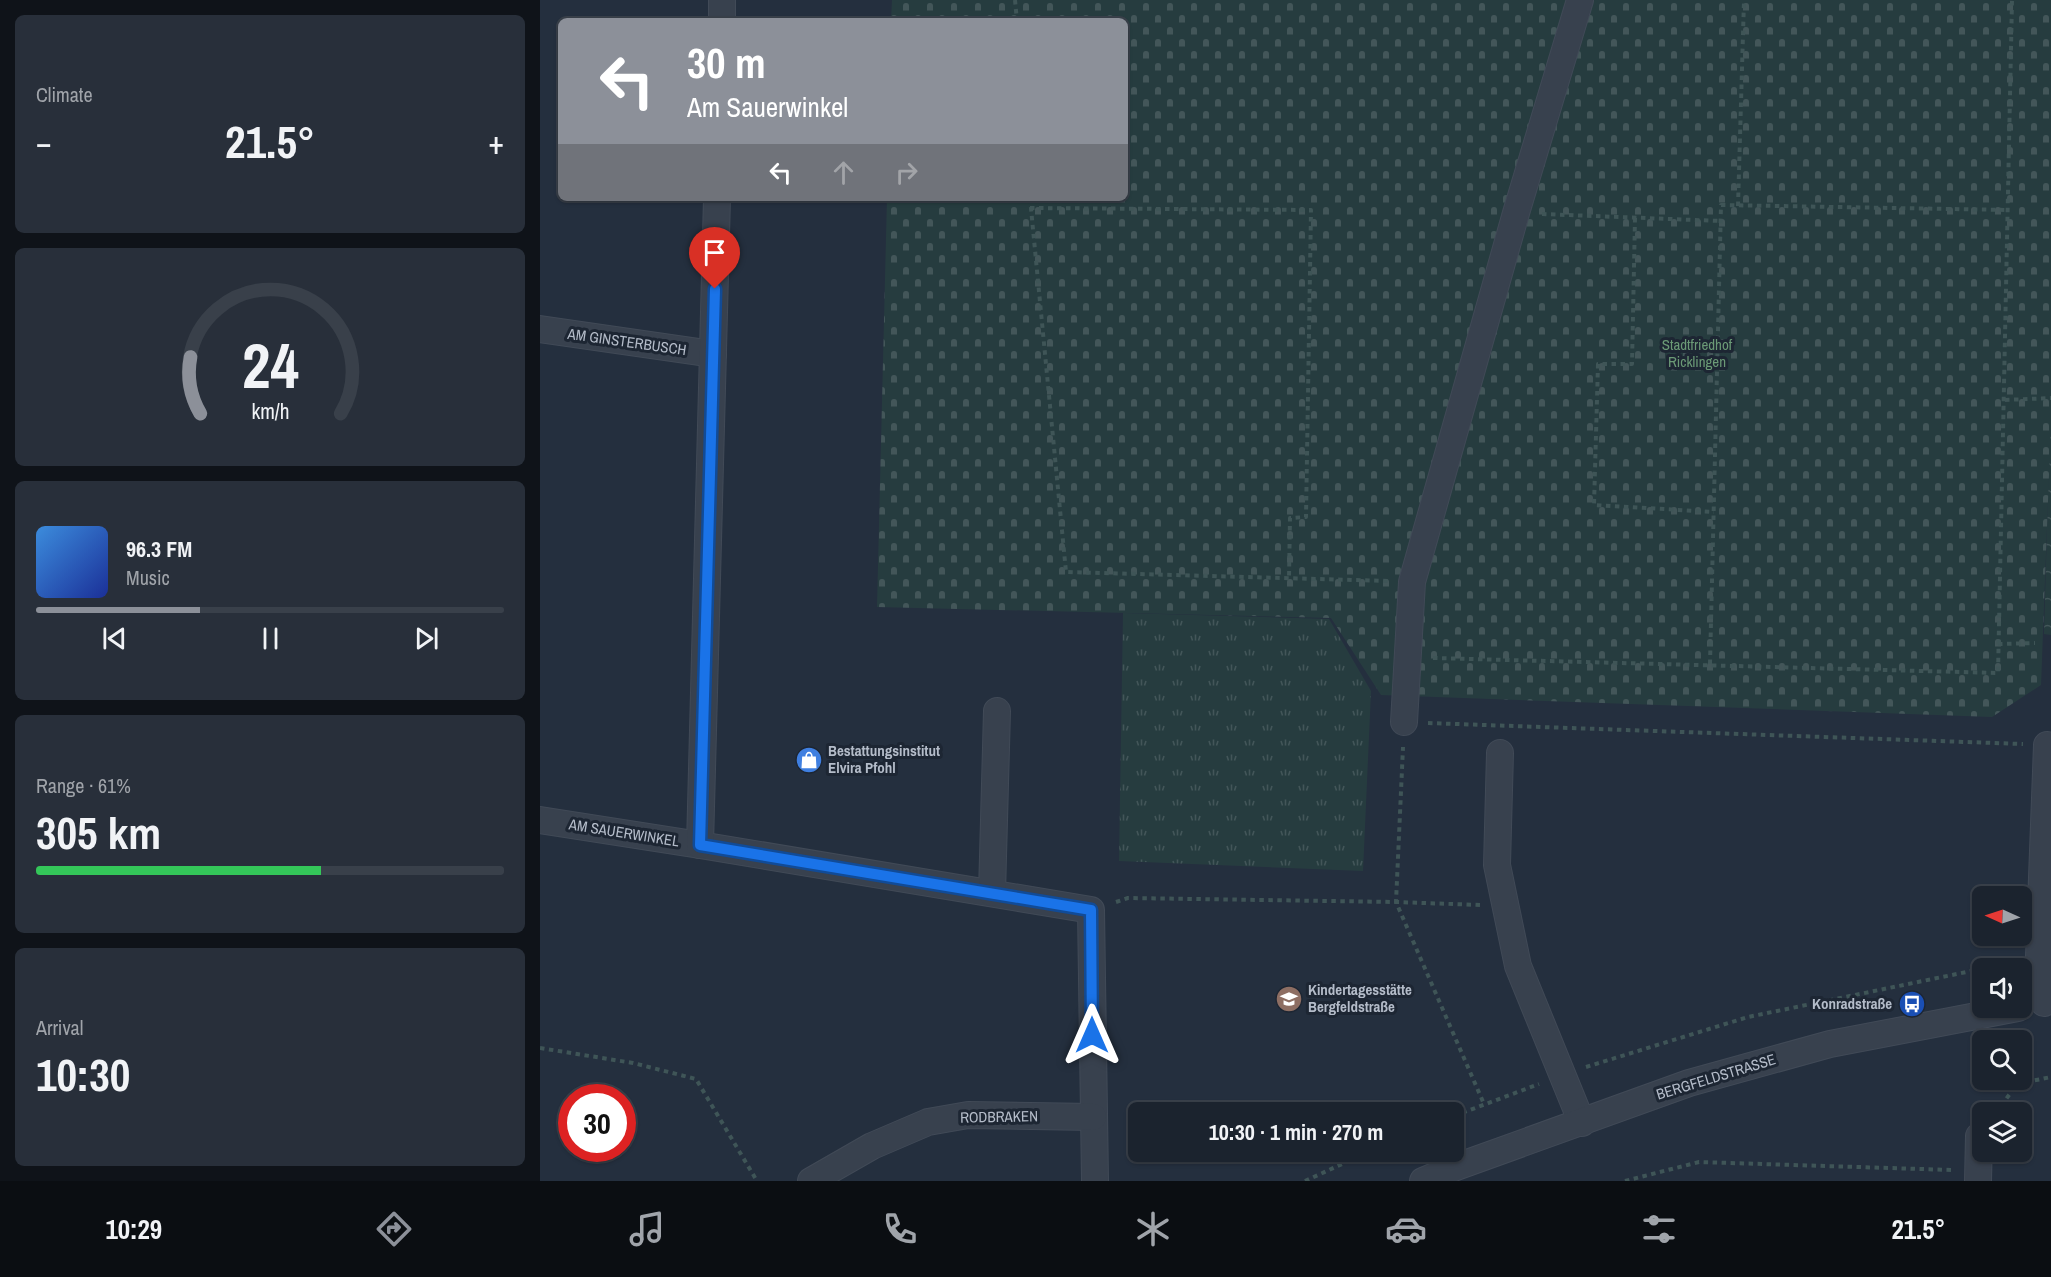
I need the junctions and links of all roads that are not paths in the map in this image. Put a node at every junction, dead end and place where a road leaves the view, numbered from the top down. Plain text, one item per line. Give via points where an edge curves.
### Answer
1 (722, 0) edge
2 (1580, 0) edge
3 (722, 18) edge
4 (717, 201) edge
5 (540, 329) edge
6 (713, 354) junction
7 (997, 711) dead end
8 (1404, 722) road end
9 (2047, 745) road end
10 (1500, 753) dead end
11 (2048, 803) edge
12 (540, 820) edge
13 (700, 845) junction
14 (992, 893) junction
15 (2034, 1005) edge
16 (1093, 1117) junction
17 (1582, 1123) junction
18 (1460, 1174) edge
19 (811, 1181) edge
20 (1095, 1181) edge
21 (1423, 1181) edge

1 - 3 street
2 - 8 street via 1412,582
4 - 6 street
5 - 6 street, AM GINSTERBUSCH
6 - 13 street
7 - 14 street
9 - 11 street, BERGFELDSTRASSE
10 - 17 street via 1497,865 1518,966
11 - 15 street, BERGFELDSTRASSE
12 - 13 street, AM SAUERWINKEL
13 - 14 street, AM SAUERWINKEL
14 - 16 street, AM SAUERWINKEL via 1091,910
15 - 17 street, BERGFELDSTRASSE via 1830,1044 1689,1083
16 - 19 street, RODBRAKEN via 968,1115 928,1122 872,1146
16 - 20 street
17 - 18 street, BERGFELDSTRASSE
18 - 21 street, BERGFELDSTRASSE

